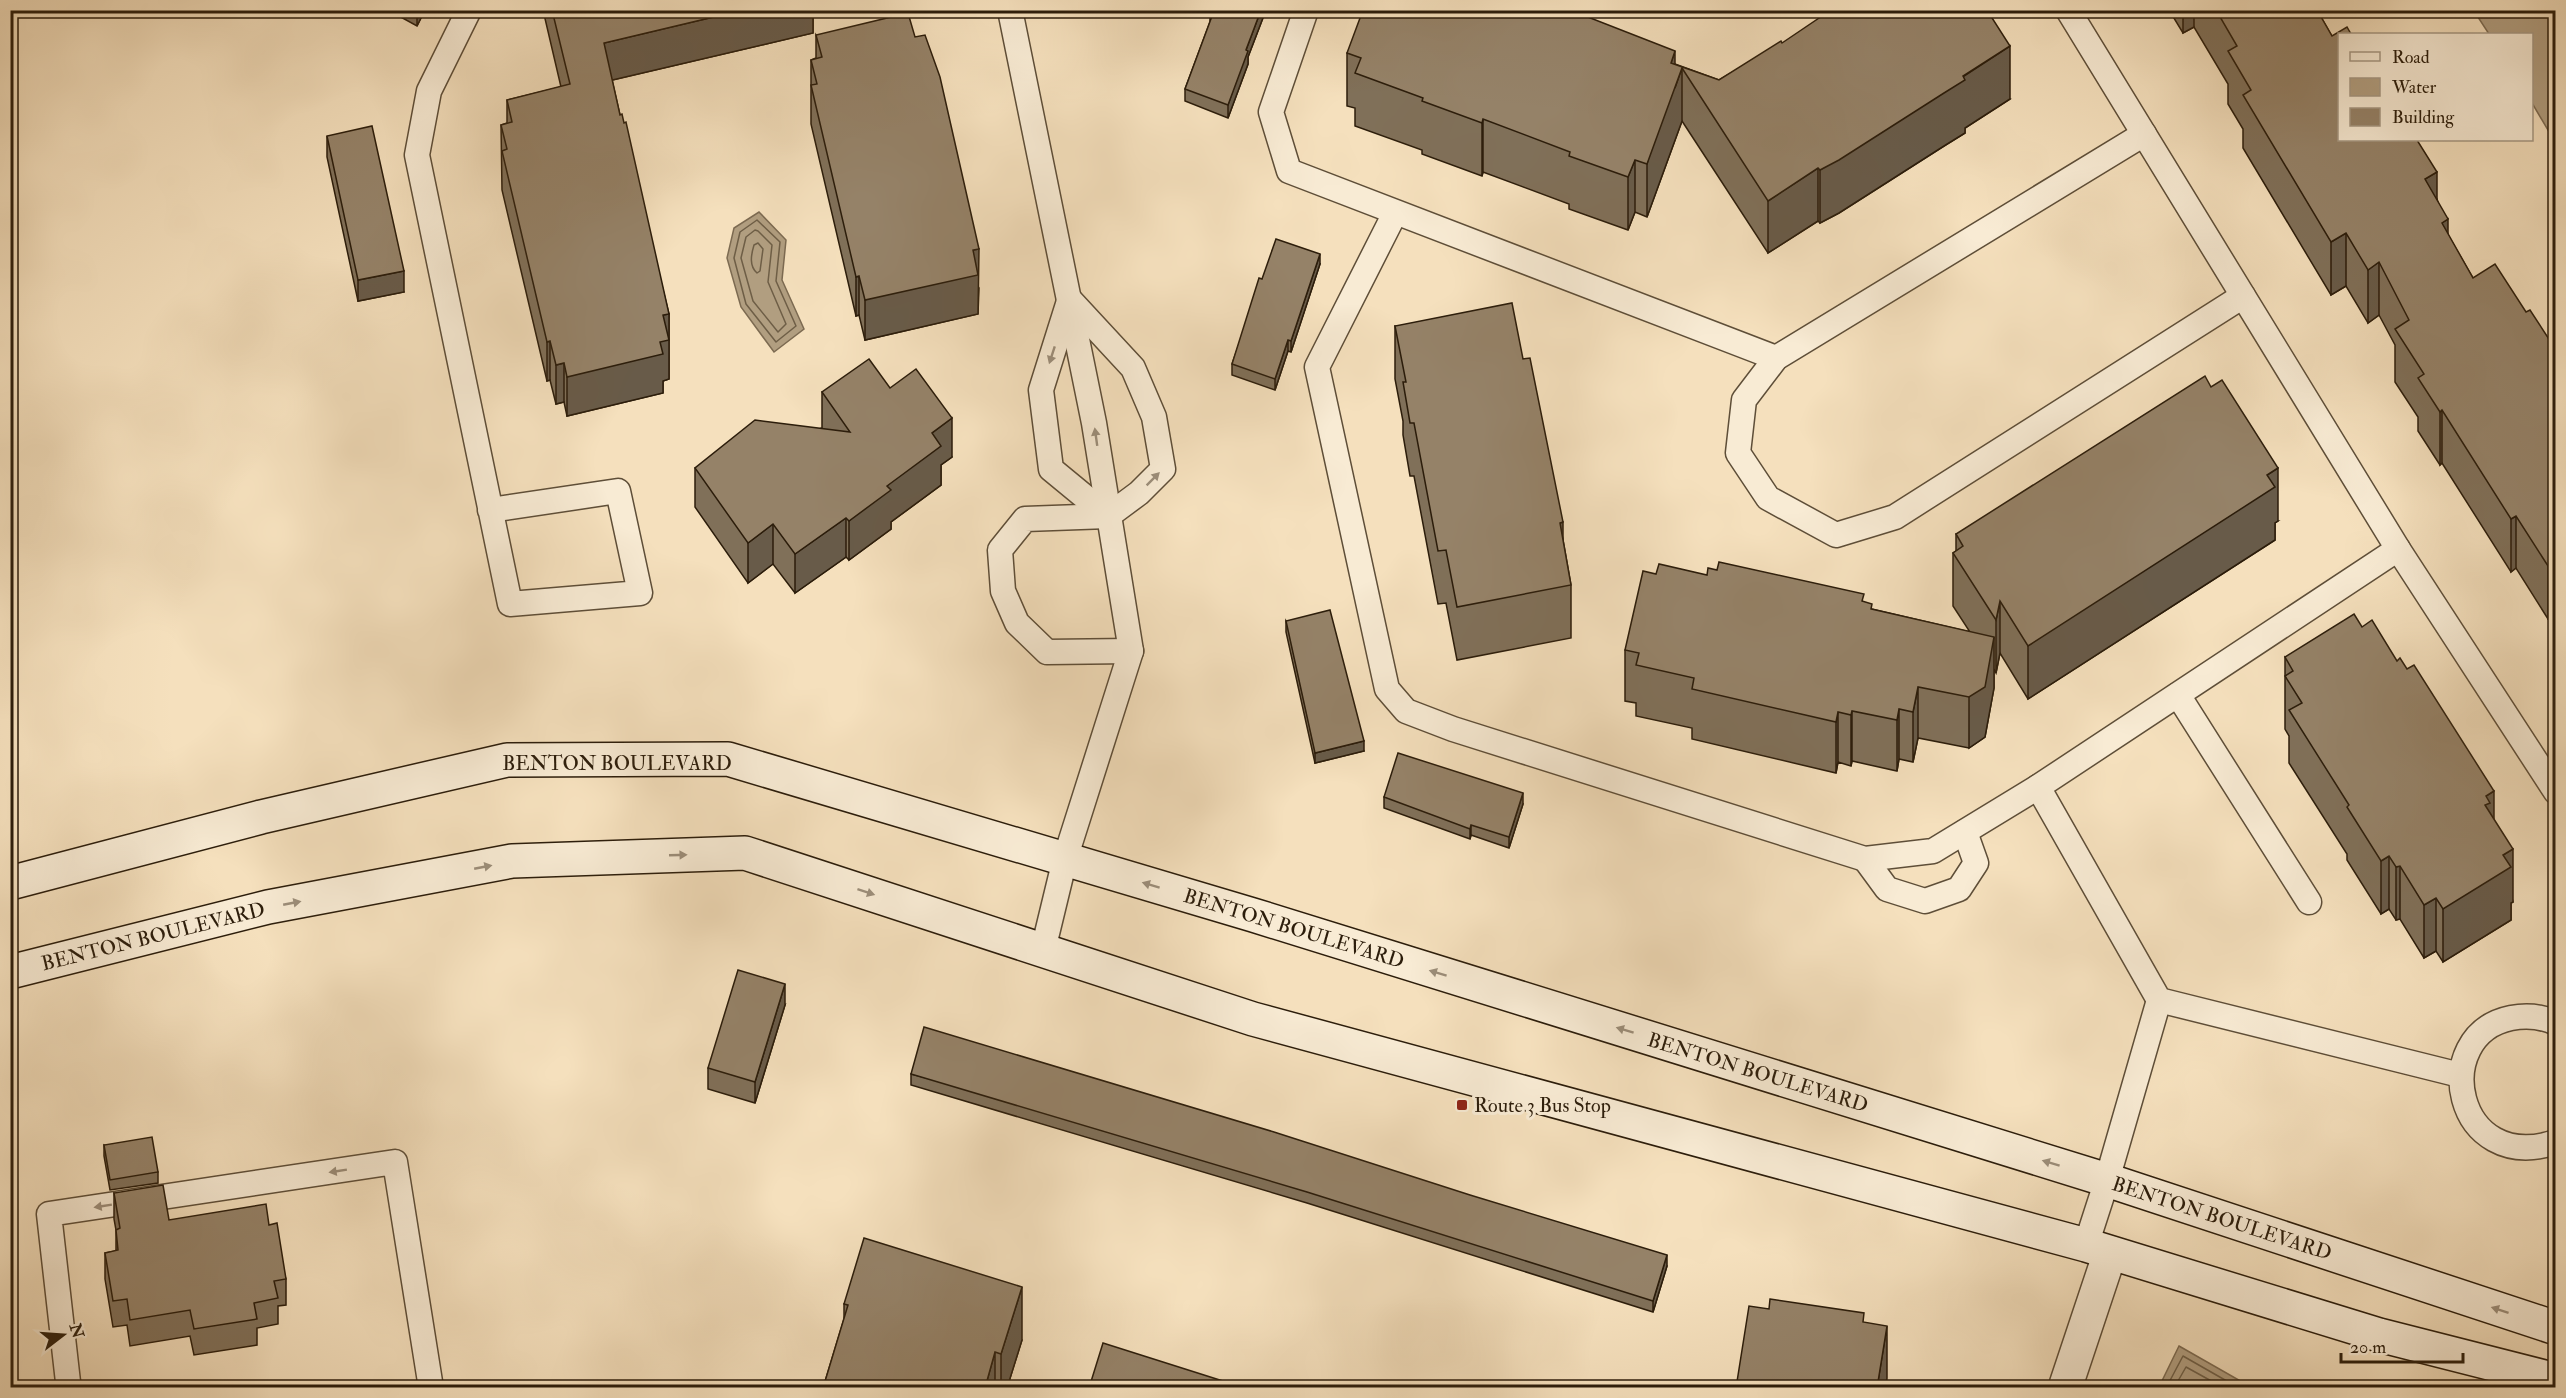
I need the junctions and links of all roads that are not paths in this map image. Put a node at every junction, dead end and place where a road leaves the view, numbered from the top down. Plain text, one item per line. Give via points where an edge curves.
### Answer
1 (469, 10) edge
2 (1010, 10) edge
3 (1306, 10) edge
4 (2068, 10) edge
5 (2144, 134) junction
6 (1395, 213) junction
7 (2243, 296) junction
8 (1070, 300) junction
9 (1776, 358) junction
10 (490, 510) junction
11 (1108, 516) junction
12 (2398, 549) junction
13 (1131, 651) junction
14 (2178, 694) junction
15 (2038, 788) junction
16 (2556, 792) edge
17 (1965, 832) junction
18 (1065, 859) junction
19 (1865, 859) junction
20 (10, 883) edge
21 (2309, 902) dead end
22 (1043, 950) junction
23 (10, 972) edge
24 (2159, 1000) junction
25 (2556, 1023) edge
26 (2460, 1076) junction
27 (2556, 1142) edge
28 (2107, 1180) junction
29 (2098, 1249) junction
30 (2556, 1328) edge
31 (2556, 1380) edge
32 (70, 1388) edge
33 (431, 1388) edge
34 (2065, 1388) edge

1 - 10 lane via 429,91 417,155
2 - 8 lane
3 - 6 lane via 1271,112 1289,171
4 - 5 lane
5 - 7 lane
5 - 9 lane
6 - 9 lane
6 - 19 lane via 1317,367 1387,689 1406,711 1453,729
7 - 9 lane via 1895,517 1836,535 1768,498 1738,453 1744,400
7 - 12 lane
11 -> 8 lane
8 -> 11 lane via 1041,390 1051,469
11 -> 8 lane via 1163,469 1154,417 1133,368
10 - 10 lane via 618,491 640,593 510,604
11 - 13 lane
11 - 13 lane via 1025,519 1000,550 1003,591 1017,623 1047,652
12 - 14 lane
12 - 16 lane
13 - 18 lane
14 - 15 lane
14 - 21 lane
15 - 17 lane
15 - 24 lane
17 - 19 lane via 1933,851
17 - 19 lane via 1976,863 1967,879 1959,889 1925,901 1887,888
18 - 20 street, BENTON BOULEVARD via 728,759 507,760
18 - 22 lane
28 -> 18 street, BENTON BOULEVARD
23 -> 22 street, BENTON BOULEVARD via 268,907 512,861 745,853
22 - 29 street, BENTON BOULEVARD via 1253,1019
24 - 26 lane
24 - 28 lane
25 - 26 lane via 2526,1016 2504,1020 2484,1030 2470,1048
26 - 27 lane via 2468,1111 2480,1129 2497,1141 2517,1148 2539,1148
28 - 29 lane
30 -> 28 street, BENTON BOULEVARD
29 - 31 street, BENTON BOULEVARD via 2379,1335
29 - 34 street
33 -> 32 lane via 395,1162 49,1214

